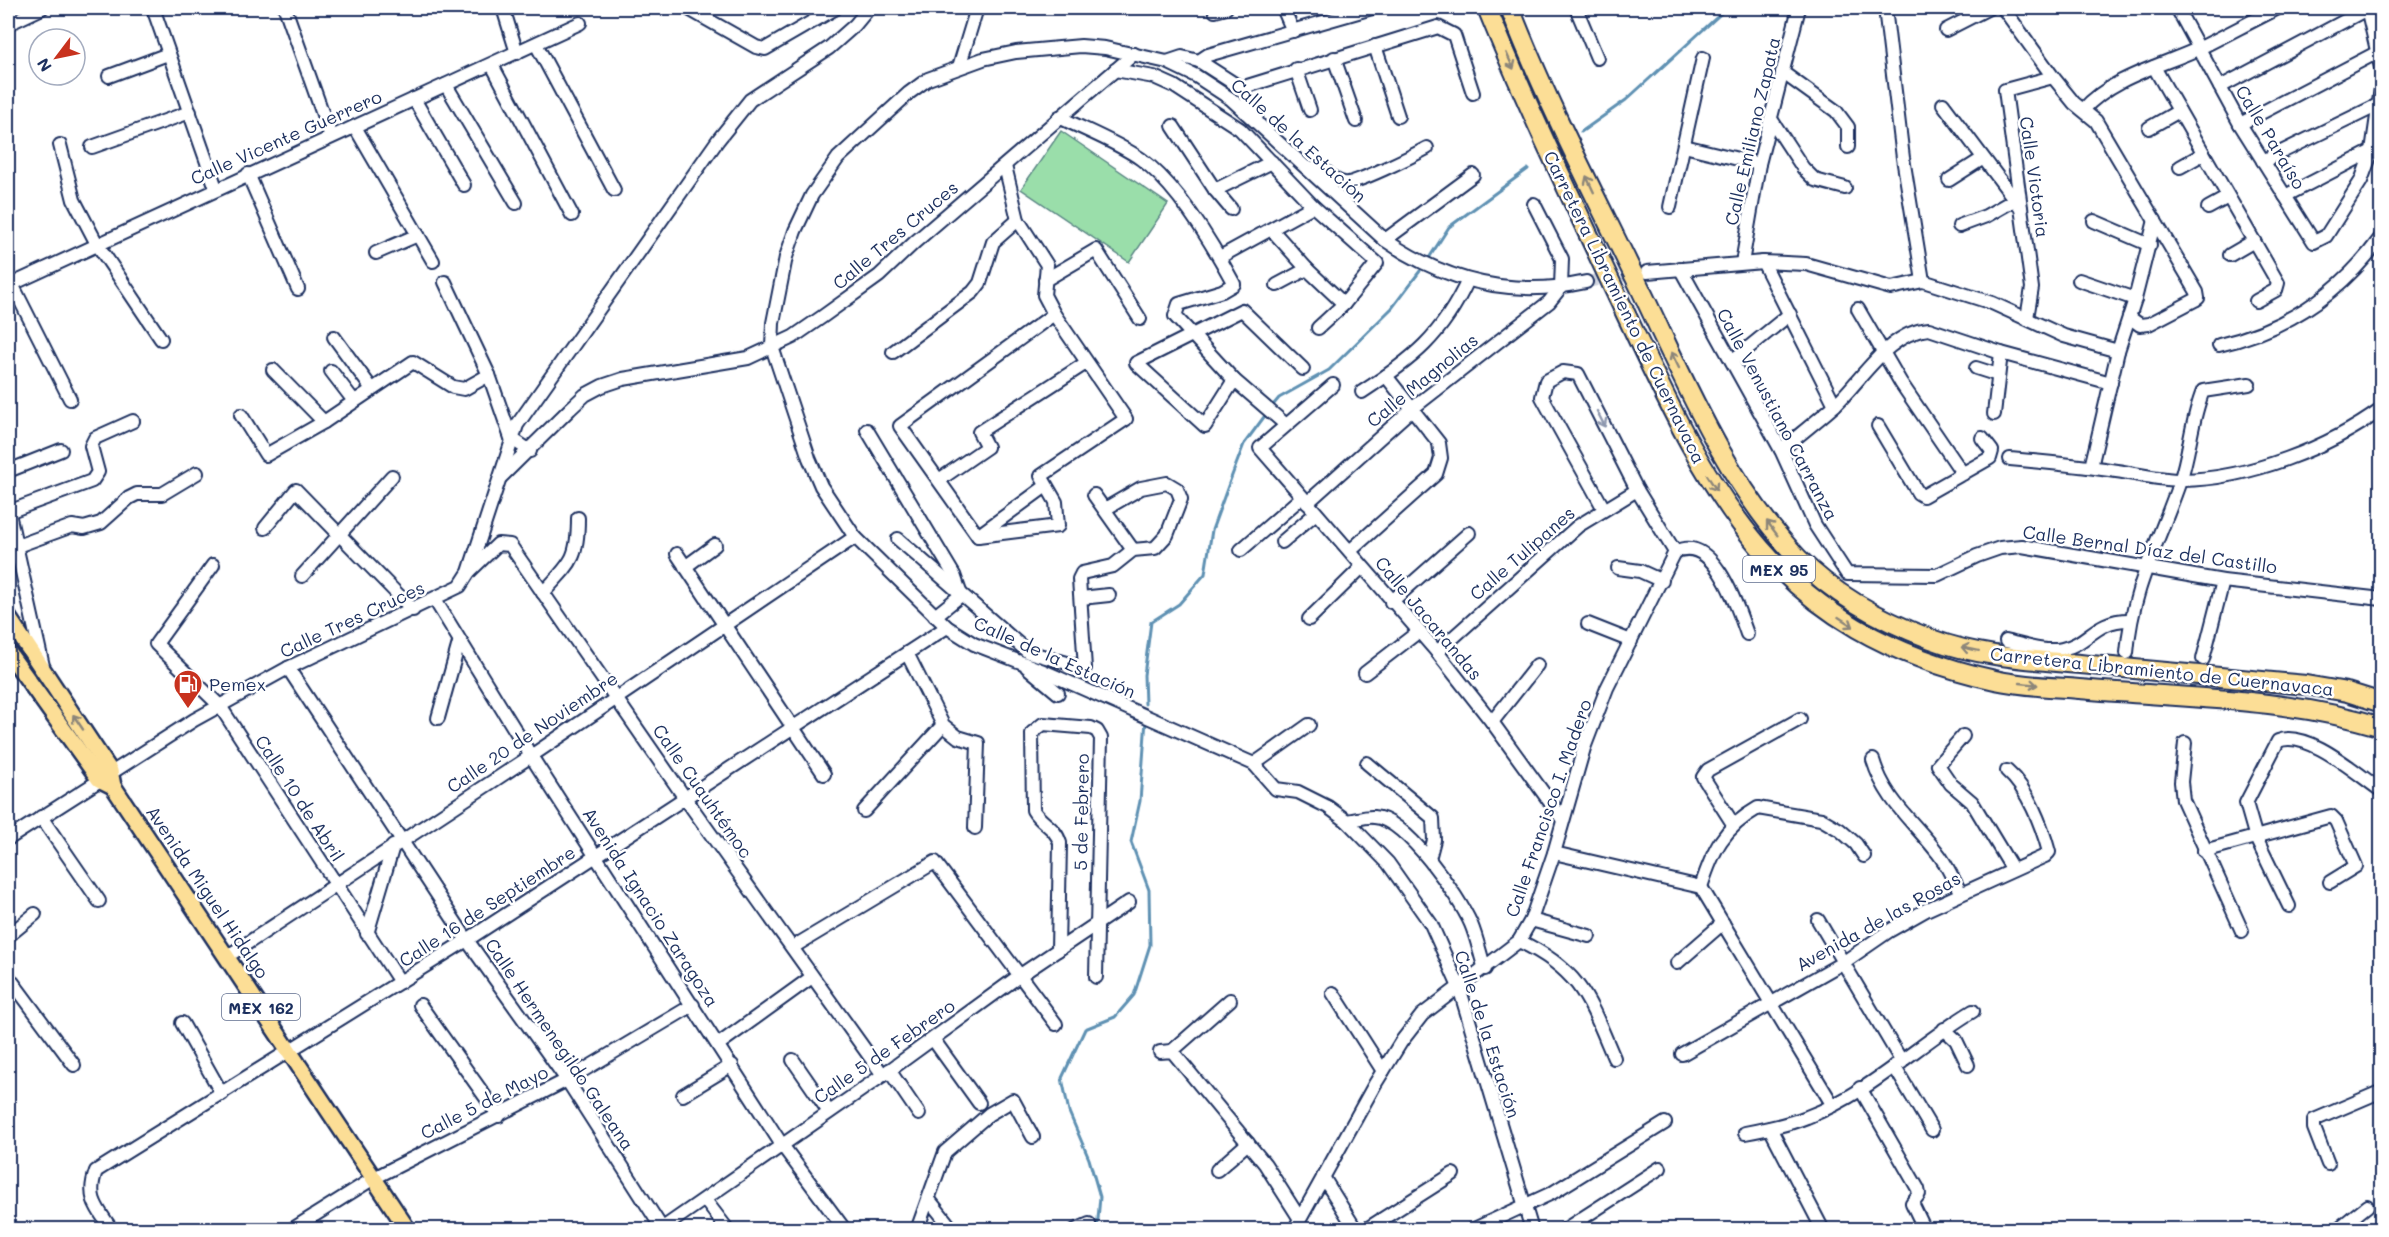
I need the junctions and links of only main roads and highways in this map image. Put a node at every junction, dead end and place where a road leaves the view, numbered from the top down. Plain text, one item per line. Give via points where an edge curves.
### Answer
1 (1487, 8) edge
2 (1510, 8) edge
3 (8, 617) edge
4 (8, 654) edge
5 (2382, 703) edge
6 (2382, 727) edge
7 (108, 779) junction
8 (408, 1230) edge

1 -> 6 highway, Carretera Libramiento de Cuernavaca / MEX 95 via 1683,435 1733,517 1763,553 1806,593 1884,644 1999,681 2297,705
5 -> 2 highway, Carretera Libramiento de Cuernavaca / MEX 95 via 2306,685 2035,660 1962,648 1895,624 1845,597 1818,577 1754,504 1706,424 1599,204
7 -> 3 main road, Avenida Miguel Hidalgo / MEX 162
4 - 7 main road, Avenida Miguel Hidalgo / MEX 162
7 - 8 main road, Avenida Miguel Hidalgo / MEX 162

